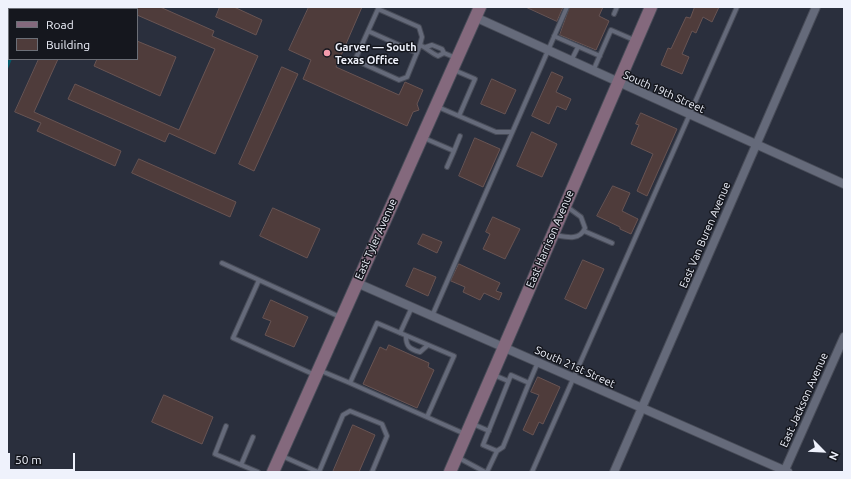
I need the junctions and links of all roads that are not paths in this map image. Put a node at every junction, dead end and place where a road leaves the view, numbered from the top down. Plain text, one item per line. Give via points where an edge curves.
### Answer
1 (567, 7) edge
2 (618, 7) edge
3 (651, 7) edge
4 (737, 7) edge
5 (816, 7) edge
6 (477, 12) edge
7 (614, 14) dead end
8 (368, 31) junction
9 (554, 36) junction
10 (636, 41) junction
11 (420, 45) junction
12 (426, 47) junction
13 (578, 47) junction
14 (548, 51) junction
15 (417, 53) junction
16 (444, 54) junction
17 (600, 56) junction
18 (571, 61) junction
19 (454, 63) junction
20 (592, 71) junction
21 (618, 83) junction
22 (436, 106) junction
23 (688, 115) junction
24 (458, 116) junction
25 (512, 132) junction
26 (460, 136) dead end
27 (422, 137) junction
28 (755, 146) junction
29 (454, 151) junction
30 (446, 167) dead end
31 (844, 184) edge
32 (565, 205) junction
33 (584, 231) junction
34 (553, 234) junction
35 (612, 243) dead end
36 (222, 263) dead end
37 (259, 280) junction
38 (357, 282) junction
39 (412, 307) junction
40 (432, 316) junction
41 (341, 317) junction
42 (400, 333) junction
43 (406, 336) junction
44 (844, 338) edge
45 (428, 345) junction
46 (504, 347) junction
47 (538, 362) junction
48 (317, 372) junction
49 (493, 375) junction
50 (572, 378) junction
51 (508, 382) junction
52 (350, 383) junction
53 (529, 383) junction
54 (642, 408) junction
55 (427, 417) junction
56 (472, 424) junction
57 (226, 426) dead end
58 (489, 430) junction
59 (467, 435) junction
60 (254, 437) dead end
61 (497, 451) junction
62 (280, 455) junction
63 (457, 457) junction
64 (241, 465) junction
65 (258, 472) edge
66 (273, 472) edge
67 (319, 472) edge
68 (372, 472) edge
69 (450, 472) edge
70 (486, 472) edge
71 (532, 472) edge
72 (614, 472) edge
73 (785, 472) edge

1 - 9 lane via 559,30
2 - 7 lane
3 - 10 main road, East Harrison Avenue
4 - 23 lane
5 - 28 street, East Van Buren Avenue
6 - 14 street, South 19th Street
6 - 19 main road, East Tyler Avenue
8 - 11 lane via 378,9 418,28 422,37
8 - 15 lane
8 - 15 lane via 355,60 399,80 407,77
9 - 13 lane
9 - 14 lane
10 - 17 lane via 611,30
10 - 21 main road, East Harrison Avenue
11 - 12 lane
11 - 15 lane
12 - 16 lane via 429,52 438,56
12 - 16 lane via 432,45 442,49
13 - 17 lane
13 - 18 lane
14 - 18 street, South 19th Street
14 - 25 lane
16 - 19 lane
17 - 20 lane
18 - 20 street, South 19th Street
19 - 22 main road, East Tyler Avenue
19 - 24 lane via 475,79
20 - 21 street, South 19th Street
21 - 23 street, South 19th Street
21 - 32 main road, East Harrison Avenue
22 - 24 lane
22 - 27 main road, East Tyler Avenue
23 - 28 street, South 19th Street
23 - 50 lane via 628,256
24 - 25 lane via 496,132
25 - 40 lane
26 - 29 lane
27 - 29 lane
27 - 38 main road, East Tyler Avenue
28 - 31 street, South 19th Street
28 - 54 street, East Van Buren Avenue
29 - 30 lane
32 - 33 lane via 581,218
32 - 34 main road, East Harrison Avenue
33 - 34 lane via 577,237 570,238
33 - 35 lane
34 - 46 main road, East Harrison Avenue
36 - 37 lane
37 - 41 lane
37 - 48 lane via 233,338
38 - 39 street, South 21st Street
38 - 41 main road, East Tyler Avenue
39 - 40 street, South 21st Street
39 - 42 lane
40 - 46 street, South 21st Street
41 - 48 main road, East Tyler Avenue
42 - 43 lane
42 - 52 lane via 377,323
43 - 45 lane
43 - 45 lane via 406,343 413,350 420,352
44 - 73 street, East Jackson Avenue
45 - 55 lane via 454,356
46 - 47 street, South 21st Street
46 - 49 main road, East Harrison Avenue
47 - 50 street, South 21st Street
47 - 53 lane
48 - 52 lane
48 - 62 main road, East Tyler Avenue
49 - 51 lane
49 - 56 main road, East Harrison Avenue
50 - 54 street, South 21st Street
50 - 71 lane
51 - 53 lane via 511,375
51 - 58 lane
52 - 55 lane
53 - 61 lane via 503,447
54 - 72 street, East Van Buren Avenue
54 - 73 street, South 21st Street
55 - 59 lane
56 - 58 lane
56 - 59 main road, East Harrison Avenue
57 - 64 lane via 215,454
58 - 61 lane via 483,445
59 - 63 main road, East Harrison Avenue
60 - 64 lane
61 - 70 lane
62 - 66 main road, East Tyler Avenue
62 - 67 lane
63 - 69 main road, East Harrison Avenue
63 - 70 lane
64 - 65 lane
67 - 68 lane via 343,415 350,410 382,424 387,436

